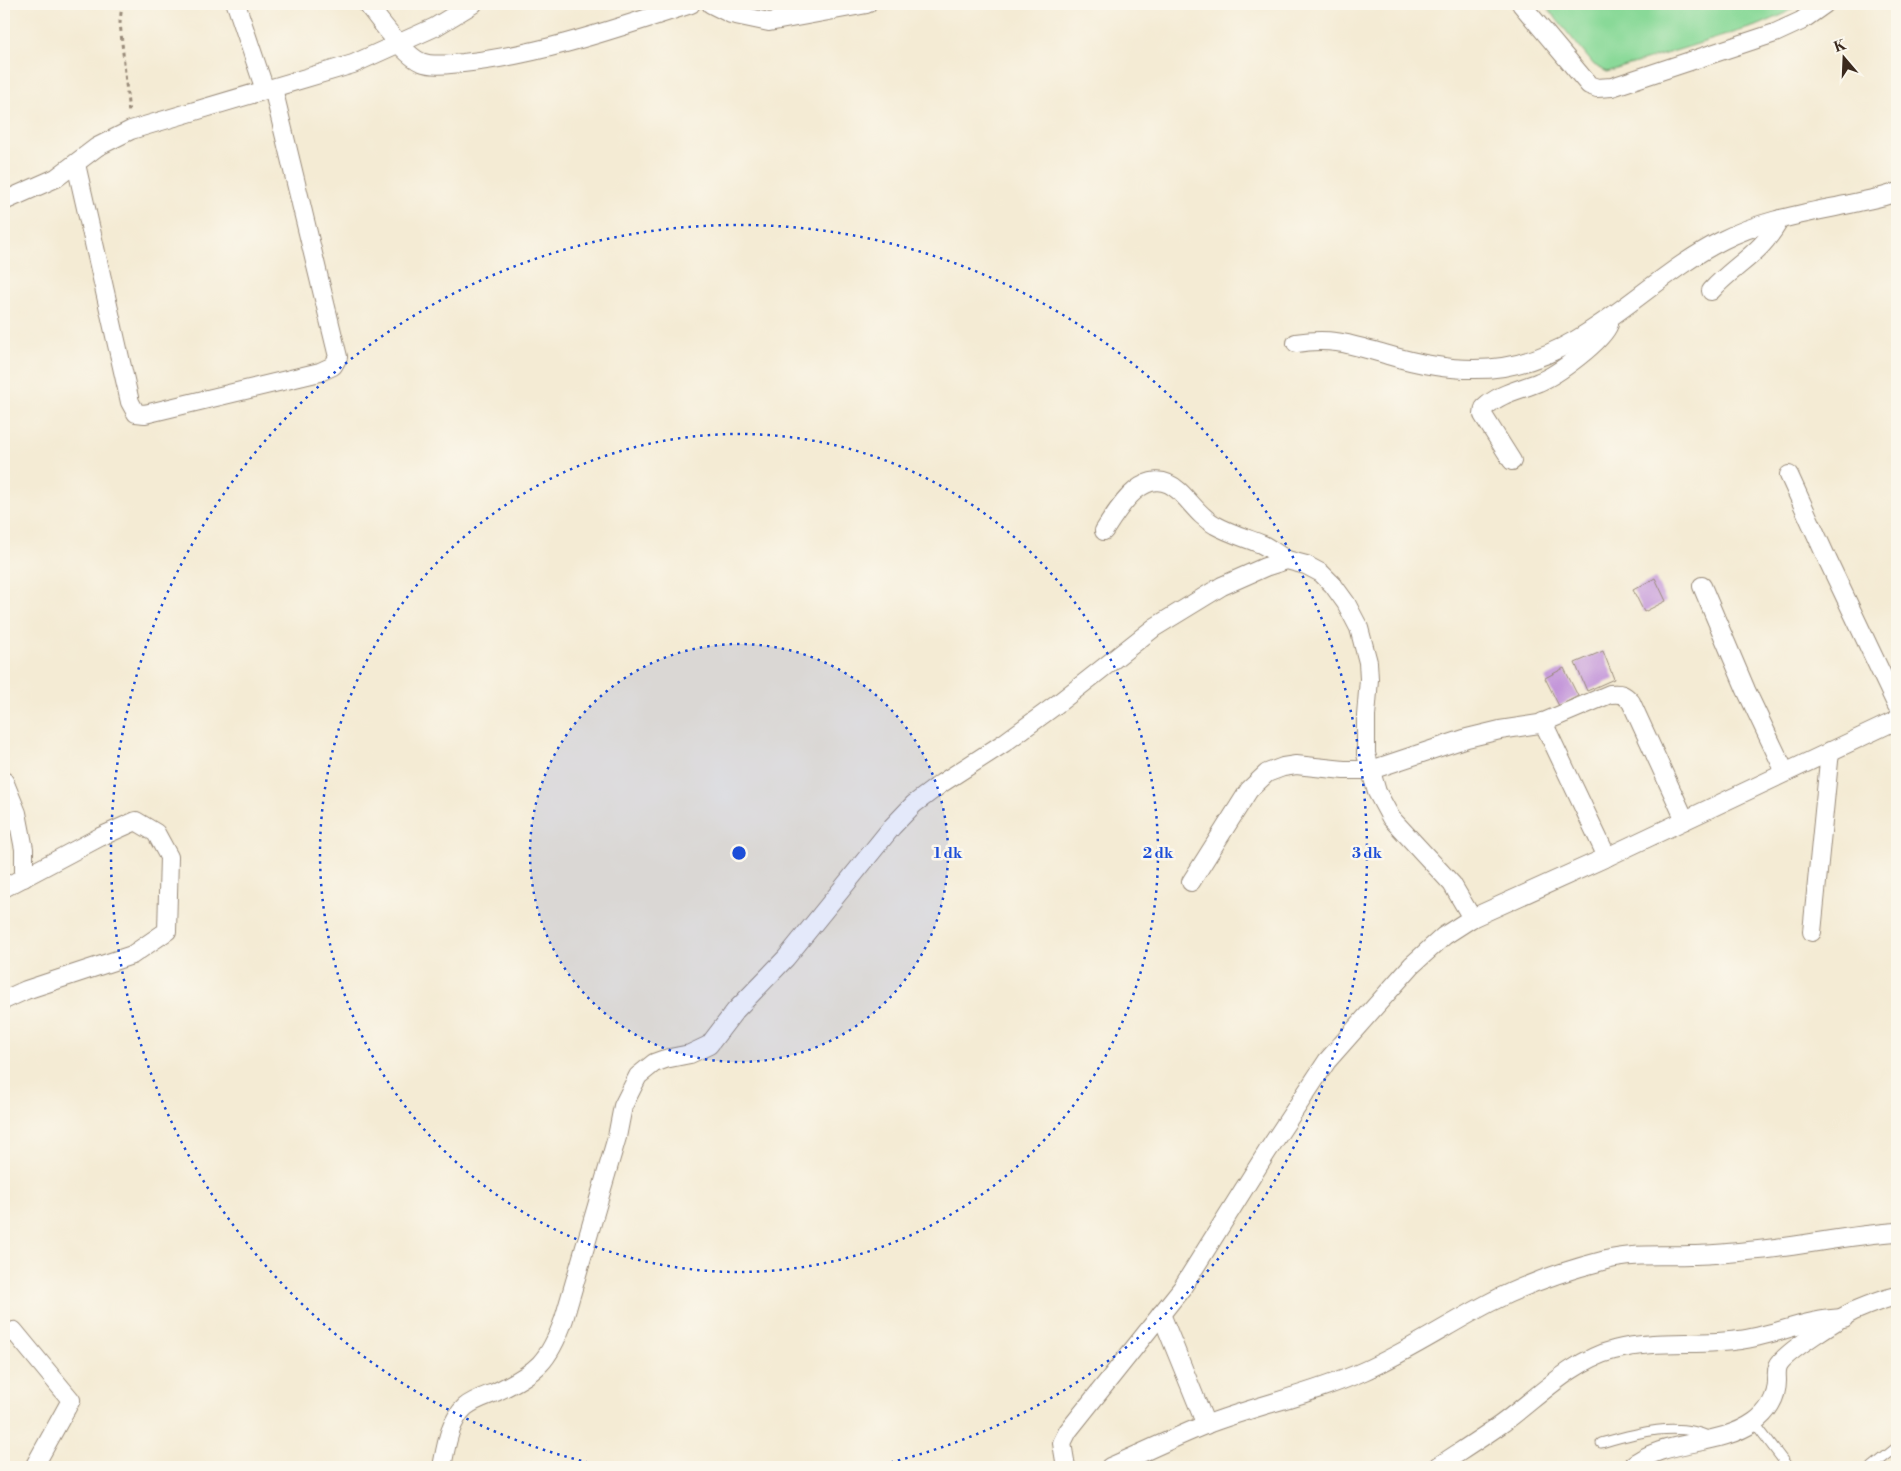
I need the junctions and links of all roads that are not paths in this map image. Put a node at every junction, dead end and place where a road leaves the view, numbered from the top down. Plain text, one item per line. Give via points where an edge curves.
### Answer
1 (236, 4) edge
2 (367, 4) edge
3 (473, 4) edge
4 (691, 4) edge
5 (711, 4) edge
6 (867, 4) edge
7 (1522, 4) edge
8 (1825, 4) edge
9 (399, 44) junction
10 (269, 89) junction
11 (76, 164) junction
12 (1897, 192) edge
13 (4, 200) edge
14 (1780, 220) junction
15 (1711, 291) dead end
16 (1612, 316) junction
17 (1296, 343) dead end
18 (1512, 461) dead end
19 (1789, 475) dead end
20 (1104, 531) dead end
21 (1287, 560) junction
22 (1702, 586) dead end
23 (1897, 706) edge
24 (1897, 720) edge
25 (1542, 722) junction
26 (1830, 751) junction
27 (1371, 770) junction
28 (1785, 772) junction
29 (4, 781) edge
30 (1685, 820) junction
31 (1607, 857) junction
32 (24, 878) junction
33 (1191, 882) dead end
34 (4, 888) edge
35 (1472, 918) junction
36 (1812, 932) dead end
37 (4, 1000) edge
38 (1897, 1232) edge
39 (1897, 1296) edge
40 (1161, 1314) junction
41 (1844, 1318) junction
42 (4, 1335) edge
43 (1754, 1422) junction
44 (1206, 1425) junction
45 (1714, 1438) junction
46 (1601, 1443) dead end
47 (1897, 1447) edge
48 (34, 1467) edge
49 (442, 1467) edge
50 (1066, 1467) edge
51 (1110, 1467) edge
52 (1437, 1467) edge
53 (1630, 1467) edge
54 (1788, 1467) edge
55 (1872, 1467) edge

1 - 10 street
2 - 9 street
3 - 9 street
4 - 9 street via 574,40 489,60 435,65 420,62
5 - 6 street via 731,14 769,22
7 - 8 street via 1589,85 1597,88 1612,87 1775,33
9 - 10 street via 353,64
10 - 11 street via 131,130 97,148
10 - 11 street via 338,357 333,366 320,372 145,414 136,413 130,402
11 - 13 street via 56,178
12 - 14 street
14 - 15 street via 1762,247
14 - 16 street via 1722,240 1672,271
16 - 17 street via 1552,352 1521,364 1488,369 1441,367 1332,340
16 - 18 street via 1608,328 1597,340 1562,369 1541,382 1498,397 1484,408 1483,415
19 - 23 street
20 - 21 street via 1132,493 1152,482 1163,482 1172,485 1214,525 1264,545
21 - 27 street via 1321,573 1346,603 1358,628 1368,662 1366,754
21 - 49 street via 1222,586 1162,623 1011,738 914,804 709,1045 690,1054 665,1059 638,1076 623,1106 617,1137 555,1343 529,1374 466,1406 452,1427
22 - 28 street
24 - 26 street
25 - 27 street via 1467,738
25 - 30 street via 1610,694 1625,695
25 - 31 street
26 - 28 street
26 - 36 street
27 - 33 street via 1296,765 1267,773 1249,790
27 - 35 street via 1377,792 1391,818 1452,884
28 - 30 street
29 - 32 street via 17,813 24,849
30 - 31 street
31 - 35 street
32 - 34 street
32 - 37 street via 136,821 156,833 169,857 167,931 132,955
35 - 40 street via 1444,936 1412,965 1327,1061 1182,1288
38 - 44 street via 1751,1251 1661,1254 1608,1260 1540,1281 1490,1302 1364,1371
39 - 41 street
40 - 44 street
40 - 50 street via 1068,1431 1062,1443
41 - 43 street via 1783,1358 1778,1365 1773,1401
41 - 52 street via 1817,1320 1739,1340 1636,1345 1599,1355 1564,1376
42 - 48 street via 14,1331 72,1400
43 - 45 street
43 - 54 lane
44 - 51 street
45 - 46 lane via 1690,1430 1660,1430
45 - 53 street via 1670,1448
47 - 55 lane

